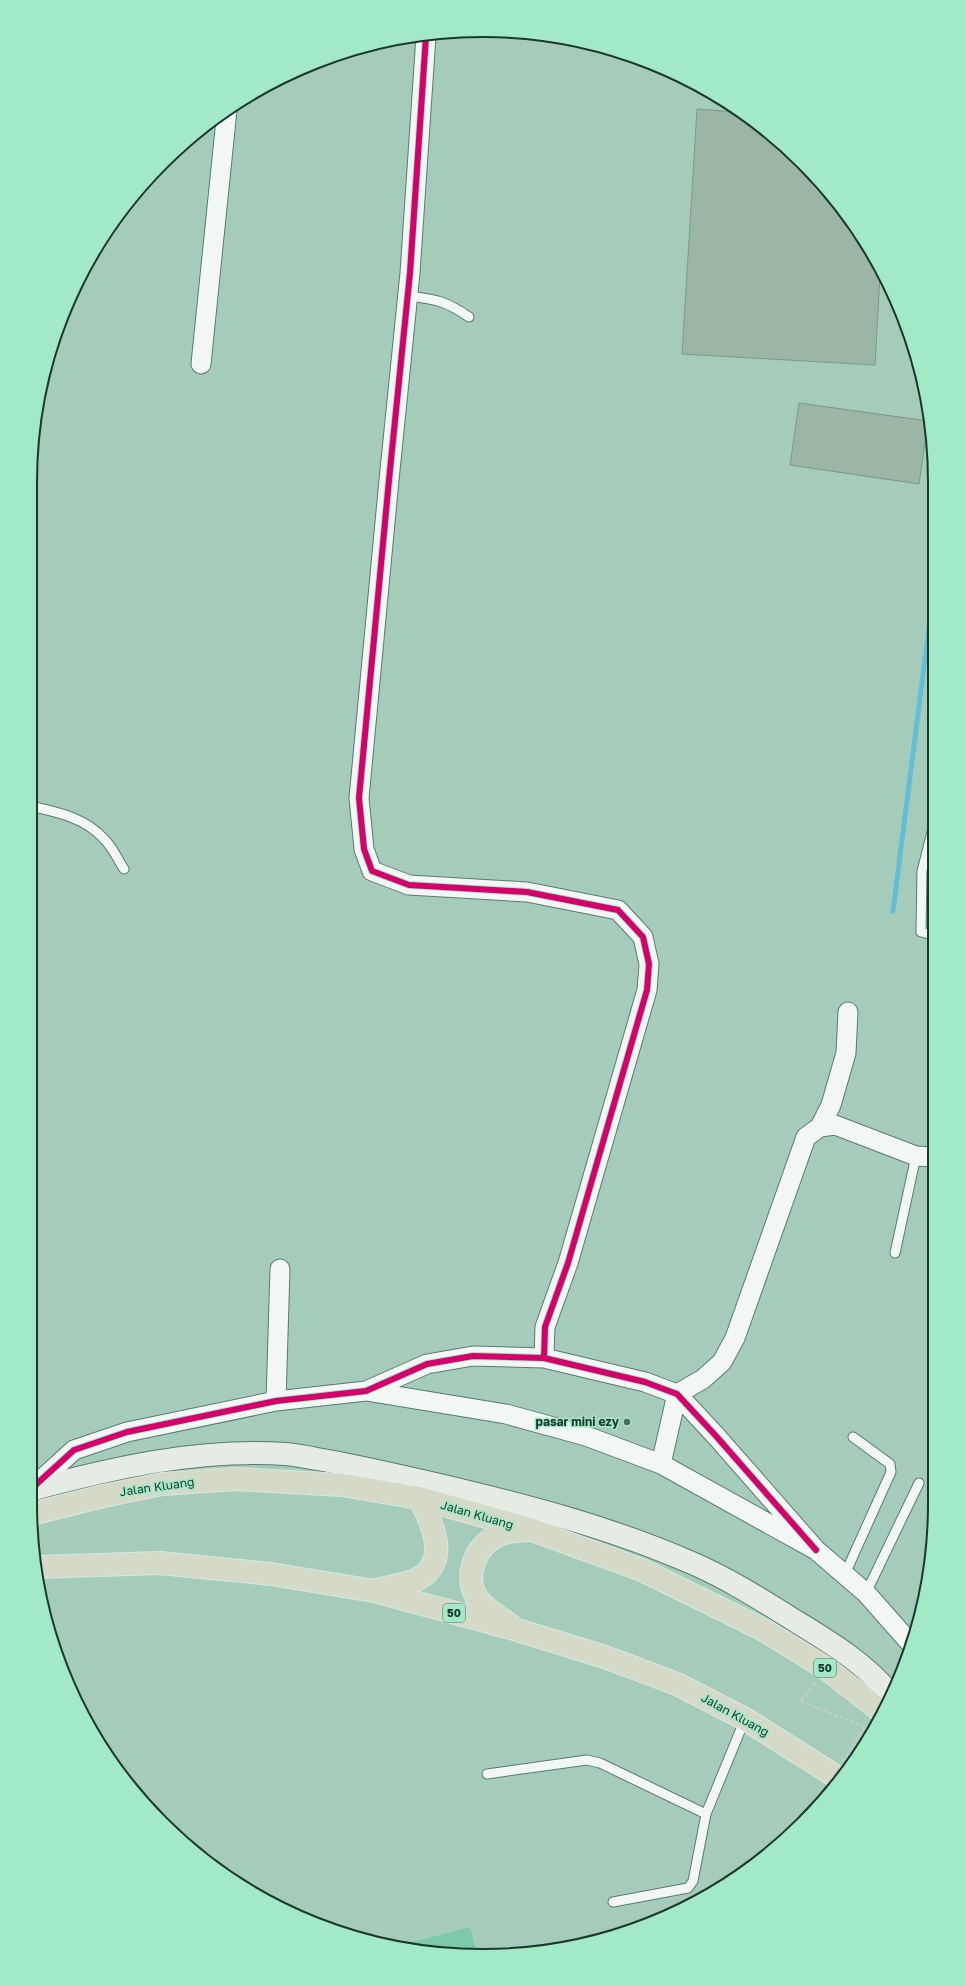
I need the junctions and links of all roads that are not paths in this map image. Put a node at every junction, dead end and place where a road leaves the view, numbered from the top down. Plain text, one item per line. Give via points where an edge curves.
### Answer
1 (426, 41) edge
2 (226, 118) edge
3 (408, 296) junction
4 (469, 317) dead end
5 (200, 364) dead end
6 (37, 808) edge
7 (928, 848) edge
8 (124, 869) dead end
9 (928, 934) edge
10 (848, 1012) dead end
11 (820, 1127) junction
12 (925, 1156) edge
13 (895, 1253) dead end
14 (280, 1269) dead end
15 (544, 1358) junction
16 (366, 1391) junction
17 (677, 1394) junction
18 (276, 1401) junction
19 (853, 1437) dead end
20 (661, 1464) junction
21 (919, 1483) dead end
22 (37, 1484) edge
23 (37, 1488) edge
24 (419, 1498) junction
25 (37, 1512) edge
26 (530, 1529) junction
27 (816, 1550) junction
28 (42, 1567) edge
29 (845, 1574) junction
30 (374, 1591) junction
31 (866, 1593) junction
32 (514, 1629) junction
33 (906, 1640) edge
34 (887, 1690) edge
35 (878, 1709) edge
36 (745, 1719) junction
37 (487, 1774) dead end
38 (829, 1783) edge
39 (706, 1814) junction
40 (614, 1902) dead end

1 - 3 street
2 - 5 street
3 - 4 lane via 438,300
3 - 15 street via 359,798 364,849 372,872 409,885 528,892 618,910 643,937 649,964 647,990 568,1263 545,1327
6 - 8 lane via 70,815 89,826 106,840
7 - 9 lane via 922,871 921,932
10 - 11 street via 846,1053 831,1105
11 - 12 street via 835,1125
11 - 17 street via 806,1137 735,1338 722,1362 703,1380
12 - 13 lane
14 - 18 street
15 - 16 street via 473,1356 428,1364
15 - 17 street via 645,1382
16 - 18 street
16 - 20 street via 506,1414 586,1436
17 - 20 street
17 - 27 street
18 - 22 street via 127,1432 74,1450
19 - 29 lane via 890,1464 891,1472
20 - 27 street
21 - 31 lane
23 - 34 main road via 101,1471 180,1458 286,1454 354,1465 480,1494 608,1530 692,1563 743,1589 840,1648
24 - 25 highway, Jalan Kluang / 50 via 342,1485 236,1478 162,1484
24 - 26 highway, Jalan Kluang / 50
24 - 30 highway via 432,1522 437,1544 432,1565 418,1578
26 - 32 highway via 499,1535 484,1545 473,1563 470,1579 476,1598
26 - 35 highway, Jalan Kluang / 50 via 642,1570 764,1630 827,1669
27 - 29 street
28 - 30 highway, Jalan Kluang / 50 via 160,1563 271,1574
29 - 31 street
30 - 32 highway, Jalan Kluang / 50
31 - 33 street
32 - 36 highway, Jalan Kluang / 50 via 605,1657 677,1684
36 - 38 highway, Jalan Kluang / 50
36 - 39 lane
37 - 39 lane via 587,1760 600,1763
39 - 40 lane via 693,1881 688,1888

